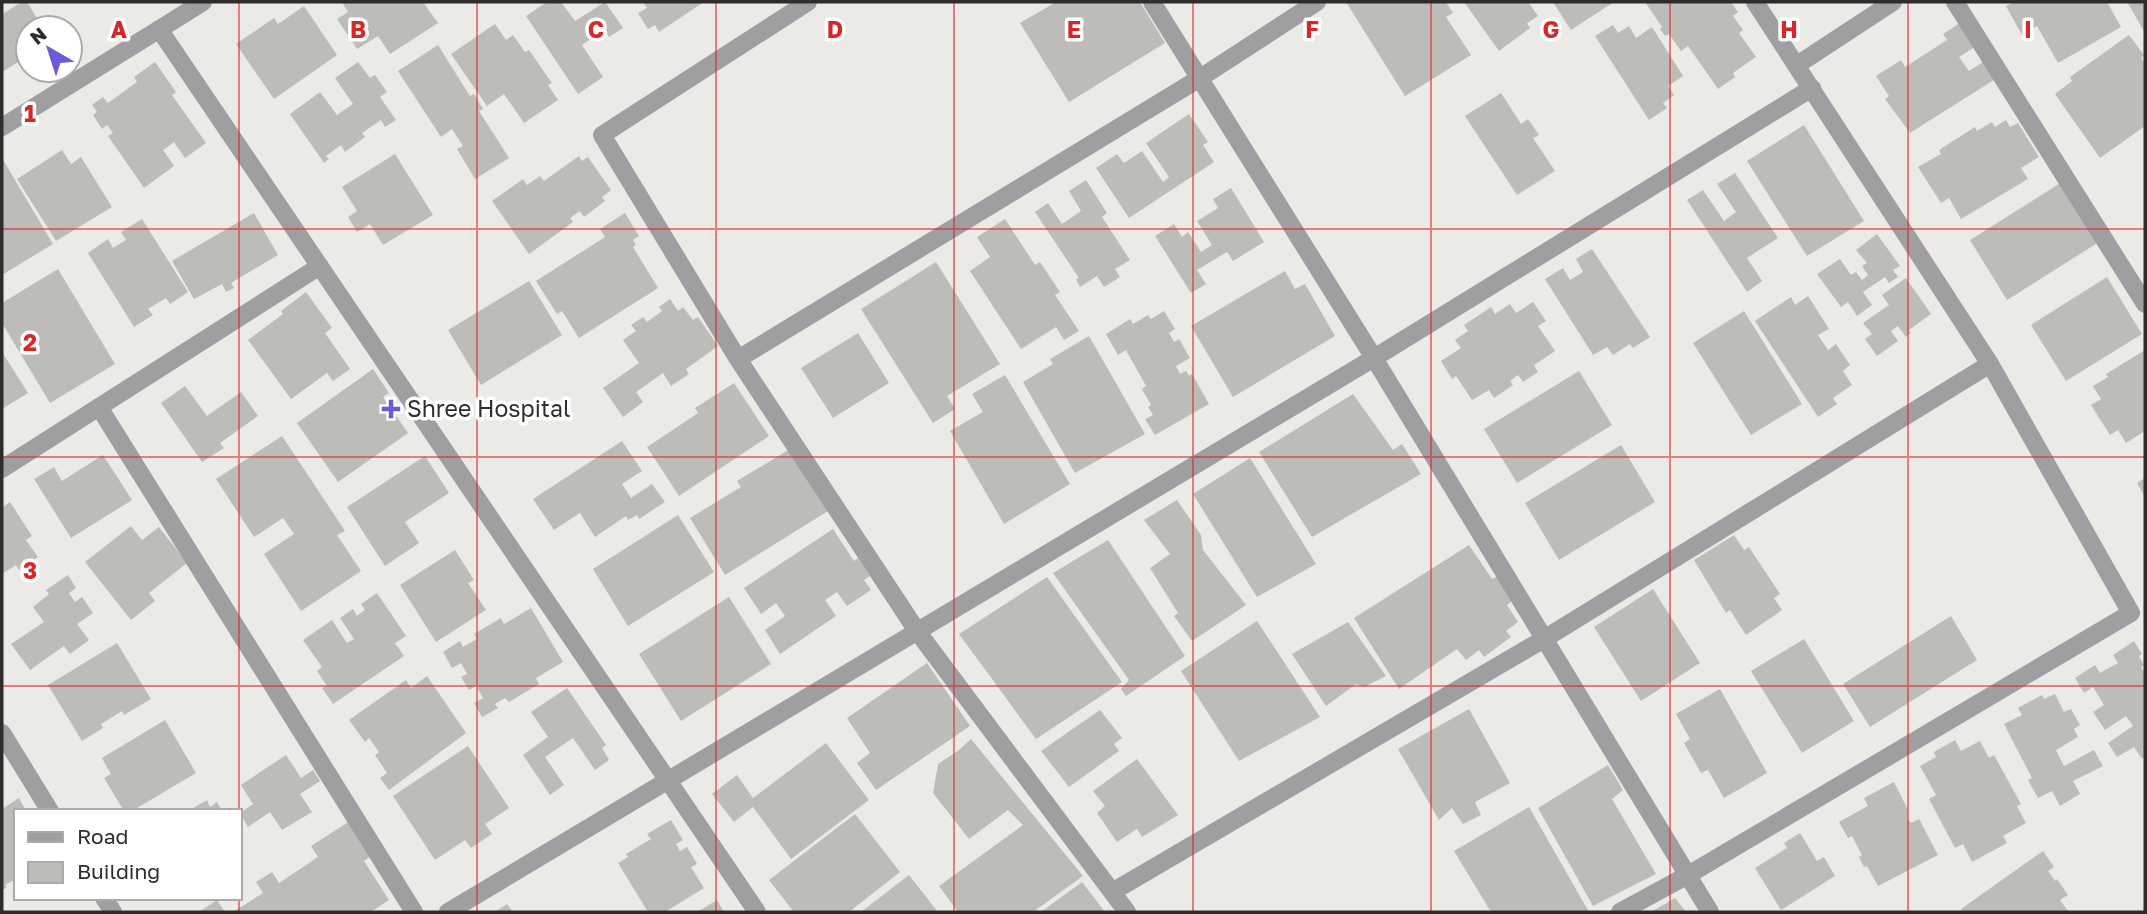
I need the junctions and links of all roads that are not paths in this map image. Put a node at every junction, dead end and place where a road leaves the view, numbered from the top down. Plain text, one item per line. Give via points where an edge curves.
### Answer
1 (203, 2) edge
2 (808, 2) edge
3 (1152, 2) edge
4 (1317, 2) edge
5 (1755, 2) edge
6 (1893, 2) edge
7 (1955, 2) edge
8 (159, 29) junction
9 (1797, 65) junction
10 (1200, 78) junction
11 (1812, 88) junction
12 (2, 127) edge
13 (320, 266) junction
14 (2145, 304) edge
15 (1374, 358) junction
16 (738, 359) junction
17 (1990, 364) junction
18 (99, 407) junction
19 (2, 469) edge
20 (918, 631) junction
21 (1544, 639) junction
22 (2, 733) edge
23 (666, 781) junction
24 (49, 809) edge
25 (1688, 875) junction
26 (1112, 892) junction
27 (414, 912) edge
28 (449, 912) edge
29 (757, 912) edge
30 (1127, 912) edge
31 (1620, 912) edge
32 (1710, 912) edge

1 - 8 street
2 - 16 street via 602,135
3 - 10 street
4 - 10 street
5 - 9 street
6 - 9 street
7 - 14 street
8 - 12 street
8 - 13 street
9 - 11 street
10 - 15 street
10 - 16 street
11 - 15 street
11 - 17 street
13 - 18 street
13 - 23 street
15 - 20 street
15 - 21 street
16 - 20 street
17 - 21 street
17 - 25 street via 2131,612
18 - 19 street
18 - 27 street
20 - 23 street
20 - 26 street
21 - 25 street
21 - 26 street
22 - 24 street
23 - 28 street
23 - 29 street
25 - 31 street
25 - 32 street
26 - 30 street

